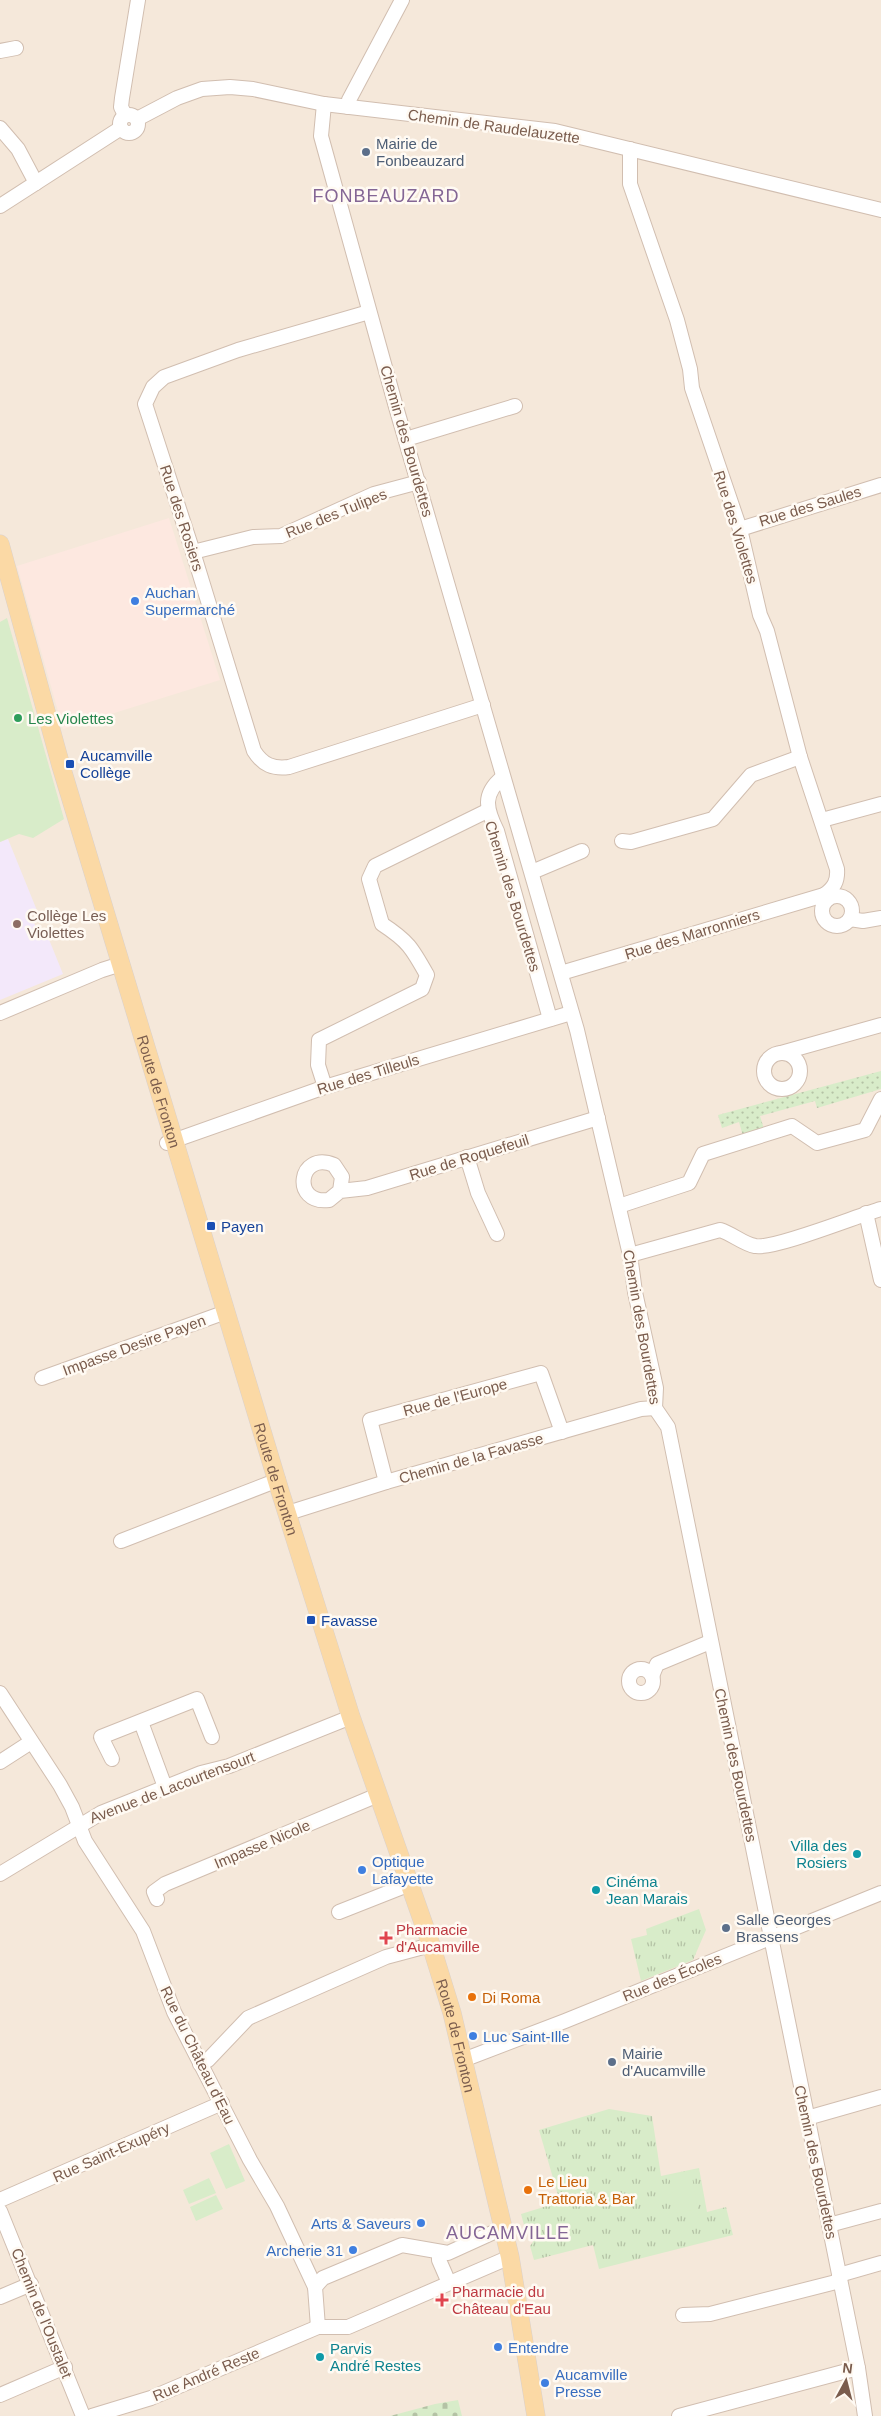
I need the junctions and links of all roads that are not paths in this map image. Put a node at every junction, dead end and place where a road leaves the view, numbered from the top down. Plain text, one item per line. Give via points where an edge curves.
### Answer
1 (138, 0) edge
2 (402, 0) edge
3 (16, 48) dead end
4 (0, 51) edge
5 (324, 104) junction
6 (348, 107) junction
7 (128, 121) junction
8 (0, 128) edge
9 (630, 149) junction
10 (36, 182) junction
11 (0, 206) edge
12 (881, 210) edge
13 (370, 312) junction
14 (515, 406) dead end
15 (406, 440) junction
16 (419, 482) junction
17 (881, 485) edge
18 (740, 529) junction
19 (0, 544) edge
20 (193, 552) junction
21 (483, 705) junction
22 (800, 757) junction
23 (503, 777) junction
24 (881, 804) edge
25 (487, 811) junction
26 (822, 820) junction
27 (622, 841) dead end
28 (582, 852) dead end
29 (532, 872) junction
30 (825, 897) junction
31 (881, 918) edge
32 (850, 919) junction
33 (121, 964) junction
34 (561, 973) junction
35 (0, 1013) edge
36 (572, 1013) junction
37 (550, 1019) junction
38 (881, 1025) edge
39 (779, 1053) dead end
40 (325, 1087) junction
41 (881, 1099) edge
42 (598, 1118) junction
43 (171, 1141) junction
44 (467, 1157) junction
45 (340, 1191) dead end
46 (619, 1206) junction
47 (881, 1209) edge
48 (866, 1213) junction
49 (497, 1234) dead end
50 (630, 1255) junction
51 (881, 1280) edge
52 (226, 1312) junction
53 (42, 1378) dead end
54 (655, 1408) junction
55 (562, 1432) junction
56 (278, 1480) junction
57 (386, 1482) junction
58 (288, 1513) junction
59 (121, 1541) dead end
60 (710, 1642) junction
61 (652, 1676) dead end
62 (0, 1693) edge
63 (351, 1717) junction
64 (141, 1722) junction
65 (212, 1737) dead end
66 (32, 1742) junction
67 (112, 1759) dead end
68 (0, 1762) edge
69 (165, 1787) junction
70 (378, 1796) junction
71 (79, 1824) junction
72 (0, 1874) edge
73 (410, 1884) junction
74 (881, 1892) edge
75 (157, 1899) dead end
76 (339, 1912) dead end
77 (770, 1938) junction
78 (431, 1945) junction
79 (463, 2060) junction
80 (200, 2064) junction
81 (881, 2097) edge
82 (222, 2103) junction
83 (807, 2118) junction
84 (0, 2200) edge
85 (0, 2211) edge
86 (881, 2211) edge
87 (829, 2225) junction
88 (503, 2228) junction
89 (439, 2252) junction
90 (510, 2257) junction
91 (881, 2263) edge
92 (839, 2278) junction
93 (449, 2283) junction
94 (31, 2284) junction
95 (315, 2287) junction
96 (0, 2297) edge
97 (683, 2315) dead end
98 (318, 2327) junction
99 (65, 2367) junction
100 (858, 2368) junction
101 (0, 2395) edge
102 (84, 2416) edge
103 (92, 2416) edge
104 (536, 2416) edge
105 (679, 2416) edge
106 (865, 2416) edge

1 - 7 street via 121,107
2 - 6 street
3 - 4 street
5 - 6 street, Chemin de Raudelauzette
5 - 7 street, Chemin de Raudelauzette via 253,89 215,87 189,93
5 - 13 street, Chemin des Bourdettes via 321,136
6 - 9 street, Chemin de Raudelauzette via 554,131
7 - 10 street, Chemin de Raudelauzette
8 - 10 street via 18,149
9 - 12 street, Chemin de Raudelauzette
9 - 18 street, Rue des Violettes via 630,184 677,320 692,388
10 - 11 street, Chemin de Raudelauzette
13 - 15 street, Chemin des Bourdettes
13 - 20 street, Rue des Rosiers via 238,350 164,377 153,387 145,404
14 - 15 street
15 - 16 street, Chemin des Bourdettes
16 - 20 street, Rue des Tulipes via 374,494 281,536 253,538
16 - 21 street, Chemin des Bourdettes
17 - 18 street, Rue des Saules
18 - 22 street, Rue des Violettes via 760,615
19 - 33 main road, Route de Fronton via 61,766
20 - 21 street, Rue des Rosiers via 254,751 264,764 289,767
21 - 23 street, Chemin des Bourdettes
22 - 26 street, Rue des Violettes
22 - 27 street via 751,775 713,819 631,842
23 - 25 street, Chemin des Bourdettes via 490,792
23 - 29 street, Chemin des Bourdettes
24 - 26 street
25 - 37 street, Chemin des Bourdettes via 497,831
25 - 40 street via 375,866 369,878 382,924 404,938 427,974 422,989 319,1040 318,1065
26 - 30 street, Rue des Violettes via 837,877
28 - 29 street
29 - 34 street, Chemin des Bourdettes
30 - 32 street via 845,899 852,909
30 - 32 street via 822,916 829,924 842,926
30 - 34 street, Rue des Marronniers
31 - 32 street
33 - 35 street
33 - 43 main road, Route de Fronton
34 - 36 street, Chemin des Bourdettes
36 - 37 street, Rue des Tilleuls
36 - 42 street, Chemin des Bourdettes
37 - 40 street, Rue des Tilleuls
38 - 39 street
40 - 43 street, Rue des Tilleuls
41 - 46 street via 865,1130 817,1143 792,1126 703,1154 689,1183
42 - 44 street, Rue de Roquefeuil
42 - 46 street, Chemin des Bourdettes
43 - 52 main road, Route de Fronton
44 - 45 street, Rue de Roquefeuil via 367,1188
44 - 49 street via 478,1193
46 - 50 street, Chemin des Bourdettes
47 - 48 street
48 - 50 street via 768,1246 748,1244 720,1230
48 - 51 street
50 - 54 street, Chemin des Bourdettes via 656,1388
52 - 53 street, Impasse Desire Payen
52 - 56 main road, Route de Fronton
54 - 55 street, Chemin de la Favasse
54 - 60 street, Chemin des Bourdettes via 668,1427
55 - 57 street, Chemin de la Favasse
55 - 57 street, Rue de l'Europe via 541,1373 370,1420
56 - 58 main road, Route de Fronton
56 - 59 street
57 - 58 street, Chemin de la Favasse
58 - 63 main road, Route de Fronton
60 - 61 street via 657,1664
60 - 77 street, Chemin des Bourdettes
62 - 66 street, Rue du Château d'Eau
63 - 69 street, Avenue de Lacourtensourt via 229,1766 201,1772
63 - 70 main road, Route de Fronton
64 - 65 street via 196,1699
64 - 67 street via 101,1737
64 - 69 street
66 - 68 street
66 - 71 street, Rue du Château d'Eau via 60,1785
69 - 71 street, Avenue de Lacourtensourt
70 - 73 main road, Route de Fronton
70 - 75 street, Impasse Nicole via 166,1884 154,1892
71 - 72 street, Avenue de Lacourtensourt
71 - 80 street, Rue du Château d'Eau via 85,1841 143,1931 166,1994
73 - 76 street
73 - 78 main road, Route de Fronton
74 - 77 street, Rue des Écoles
77 - 79 street, Rue des Écoles
77 - 83 street, Chemin des Bourdettes
78 - 79 main road, Route de Fronton
78 - 80 street via 386,1958 248,2018 208,2060
79 - 88 main road, Route de Fronton
80 - 82 street, Rue du Château d'Eau
81 - 83 street
82 - 84 street, Rue Saint-Exupéry
82 - 95 street, Rue du Château d'Eau via 277,2206
83 - 87 street, Chemin des Bourdettes
85 - 94 street, Chemin de l'Oustalet
86 - 87 street
87 - 92 street, Chemin des Bourdettes
88 - 89 street via 448,2252
88 - 90 main road, Route de Fronton
89 - 93 street
89 - 95 street via 402,2245 323,2278
90 - 93 street
90 - 104 main road, Route de Fronton
91 - 92 street
92 - 97 street via 710,2314
92 - 100 street, Chemin des Bourdettes
93 - 98 street via 348,2326
94 - 96 street
94 - 99 street, Chemin de l'Oustalet
95 - 98 street
98 - 103 street, Rue André Reste via 151,2398
99 - 101 street
99 - 102 street, Chemin de l'Oustalet
100 - 105 street
100 - 106 street, Chemin des Bourdettes

